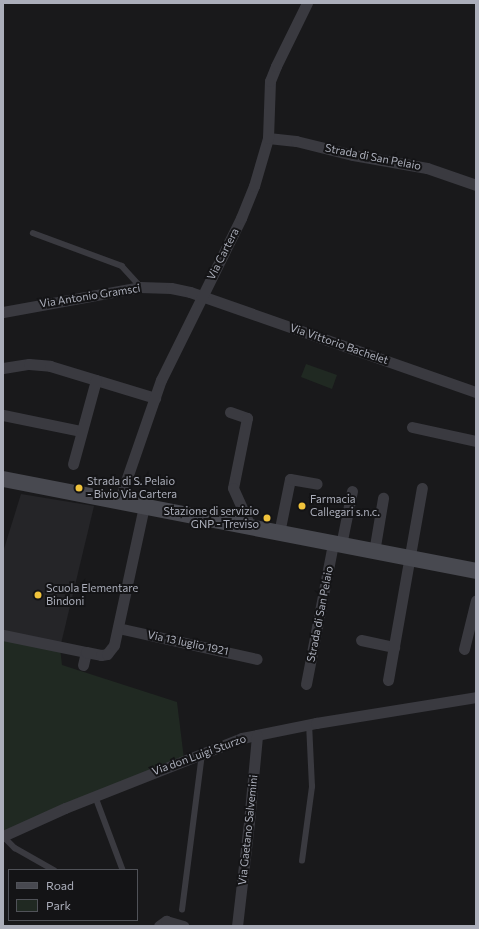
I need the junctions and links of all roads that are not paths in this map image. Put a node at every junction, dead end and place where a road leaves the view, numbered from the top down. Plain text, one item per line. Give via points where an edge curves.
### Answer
1 (307, 3) edge
2 (268, 138) junction
3 (476, 185) edge
4 (33, 233) dead end
5 (140, 287) junction
6 (201, 296) junction
7 (3, 312) edge
8 (3, 368) edge
9 (96, 380) junction
10 (476, 392) edge
11 (155, 398) junction
12 (230, 412) dead end
13 (3, 415) edge
14 (412, 427) dead end
15 (81, 431) junction
16 (476, 441) edge
17 (73, 464) dead end
18 (3, 479) edge
19 (317, 484) dead end
20 (422, 488) dead end
21 (352, 491) dead end
22 (383, 498) dead end
23 (119, 501) junction
24 (144, 506) junction
25 (251, 528) junction
26 (279, 533) junction
27 (337, 544) junction
28 (374, 552) junction
29 (410, 558) junction
30 (476, 571) edge
31 (476, 600) edge
32 (118, 628) junction
33 (3, 635) edge
34 (361, 640) dead end
35 (394, 647) junction
36 (464, 649) dead end
37 (86, 652) junction
38 (258, 659) dead end
39 (84, 665) dead end
40 (388, 680) dead end
41 (306, 684) dead end
42 (476, 697) edge
43 (309, 724) junction
44 (257, 734) junction
45 (202, 753) junction
46 (95, 795) junction
47 (3, 836) edge
48 (302, 861) dead end
49 (52, 869) edge
50 (123, 869) edge
51 (182, 910) dead end
52 (163, 924) edge
53 (183, 926) edge
54 (237, 926) edge

1 - 2 street, Via Cartera via 270,81
2 - 3 street, Strada di San Pelaio via 296,141 353,155 427,168
2 - 6 street, Via Cartera via 254,186 241,218
4 - 5 lane via 122,266
5 - 6 street, Via Antonio Gramsci via 171,288
5 - 7 street, Via Antonio Gramsci
6 - 10 street, Via Vittorio Bachelet
6 - 11 street, Via Cartera
8 - 9 street via 40,365
9 - 11 street
9 - 15 street
11 - 23 street, Via Cartera
12 - 25 street via 247,418 232,488
13 - 15 street
14 - 16 street
15 - 17 street
18 - 23 main road
19 - 26 street via 290,479
20 - 29 street
21 - 27 street, Strada di San Pelaio
22 - 28 street
23 - 24 main road
24 - 25 main road
24 - 32 street
25 - 26 main road
26 - 27 main road
27 - 28 main road
27 - 41 street, Strada di San Pelaio
28 - 29 main road
29 - 30 main road
29 - 35 street
31 - 36 street
32 - 37 street via 114,646 107,654
32 - 38 street, Via 13 luglio 1921
33 - 37 street
34 - 35 street
35 - 40 street
37 - 39 street
42 - 43 street, Via don Luigi Sturzo
43 - 44 street, Via don Luigi Sturzo
43 - 48 lane via 312,787
44 - 45 street, Via don Luigi Sturzo
44 - 54 street, Via Gaetano Salvemini
45 - 46 street, Via don Luigi Sturzo
45 - 51 lane
46 - 47 street, Via don Luigi Sturzo
46 - 50 lane
47 - 49 lane via 16,848
52 - 53 street via 172,922

